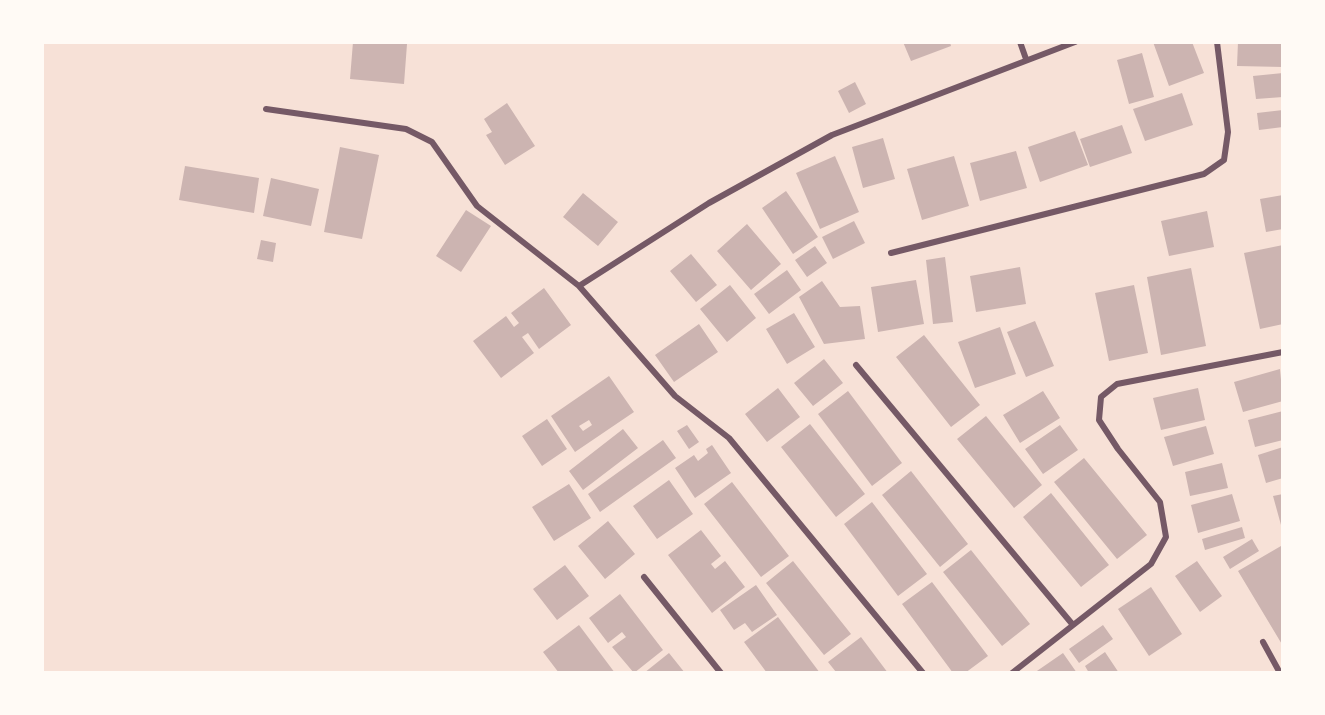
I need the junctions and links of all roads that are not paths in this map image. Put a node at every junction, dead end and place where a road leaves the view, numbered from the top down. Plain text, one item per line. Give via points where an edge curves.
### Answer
1 (1020, 42) edge
2 (1076, 42) edge
3 (1217, 42) edge
4 (1026, 59) junction
5 (267, 109) dead end
6 (891, 253) dead end
7 (579, 286) junction
8 (1283, 352) edge
9 (856, 364) dead end
10 (644, 578) dead end
11 (1073, 625) junction
12 (1263, 642) dead end
13 (721, 673) edge
14 (923, 673) edge
15 (1012, 673) edge
16 (1280, 673) edge

1 - 4 street
2 - 4 street
3 - 6 street via 1228,132 1224,160 1204,174
4 - 7 street via 832,135 709,203
5 - 7 street via 406,129 432,142 477,206
7 - 14 street via 675,396 729,438
8 - 11 street via 1117,384 1101,397 1099,420 1160,502 1166,537 1151,564
9 - 11 street
10 - 13 street
11 - 15 street
12 - 16 street

